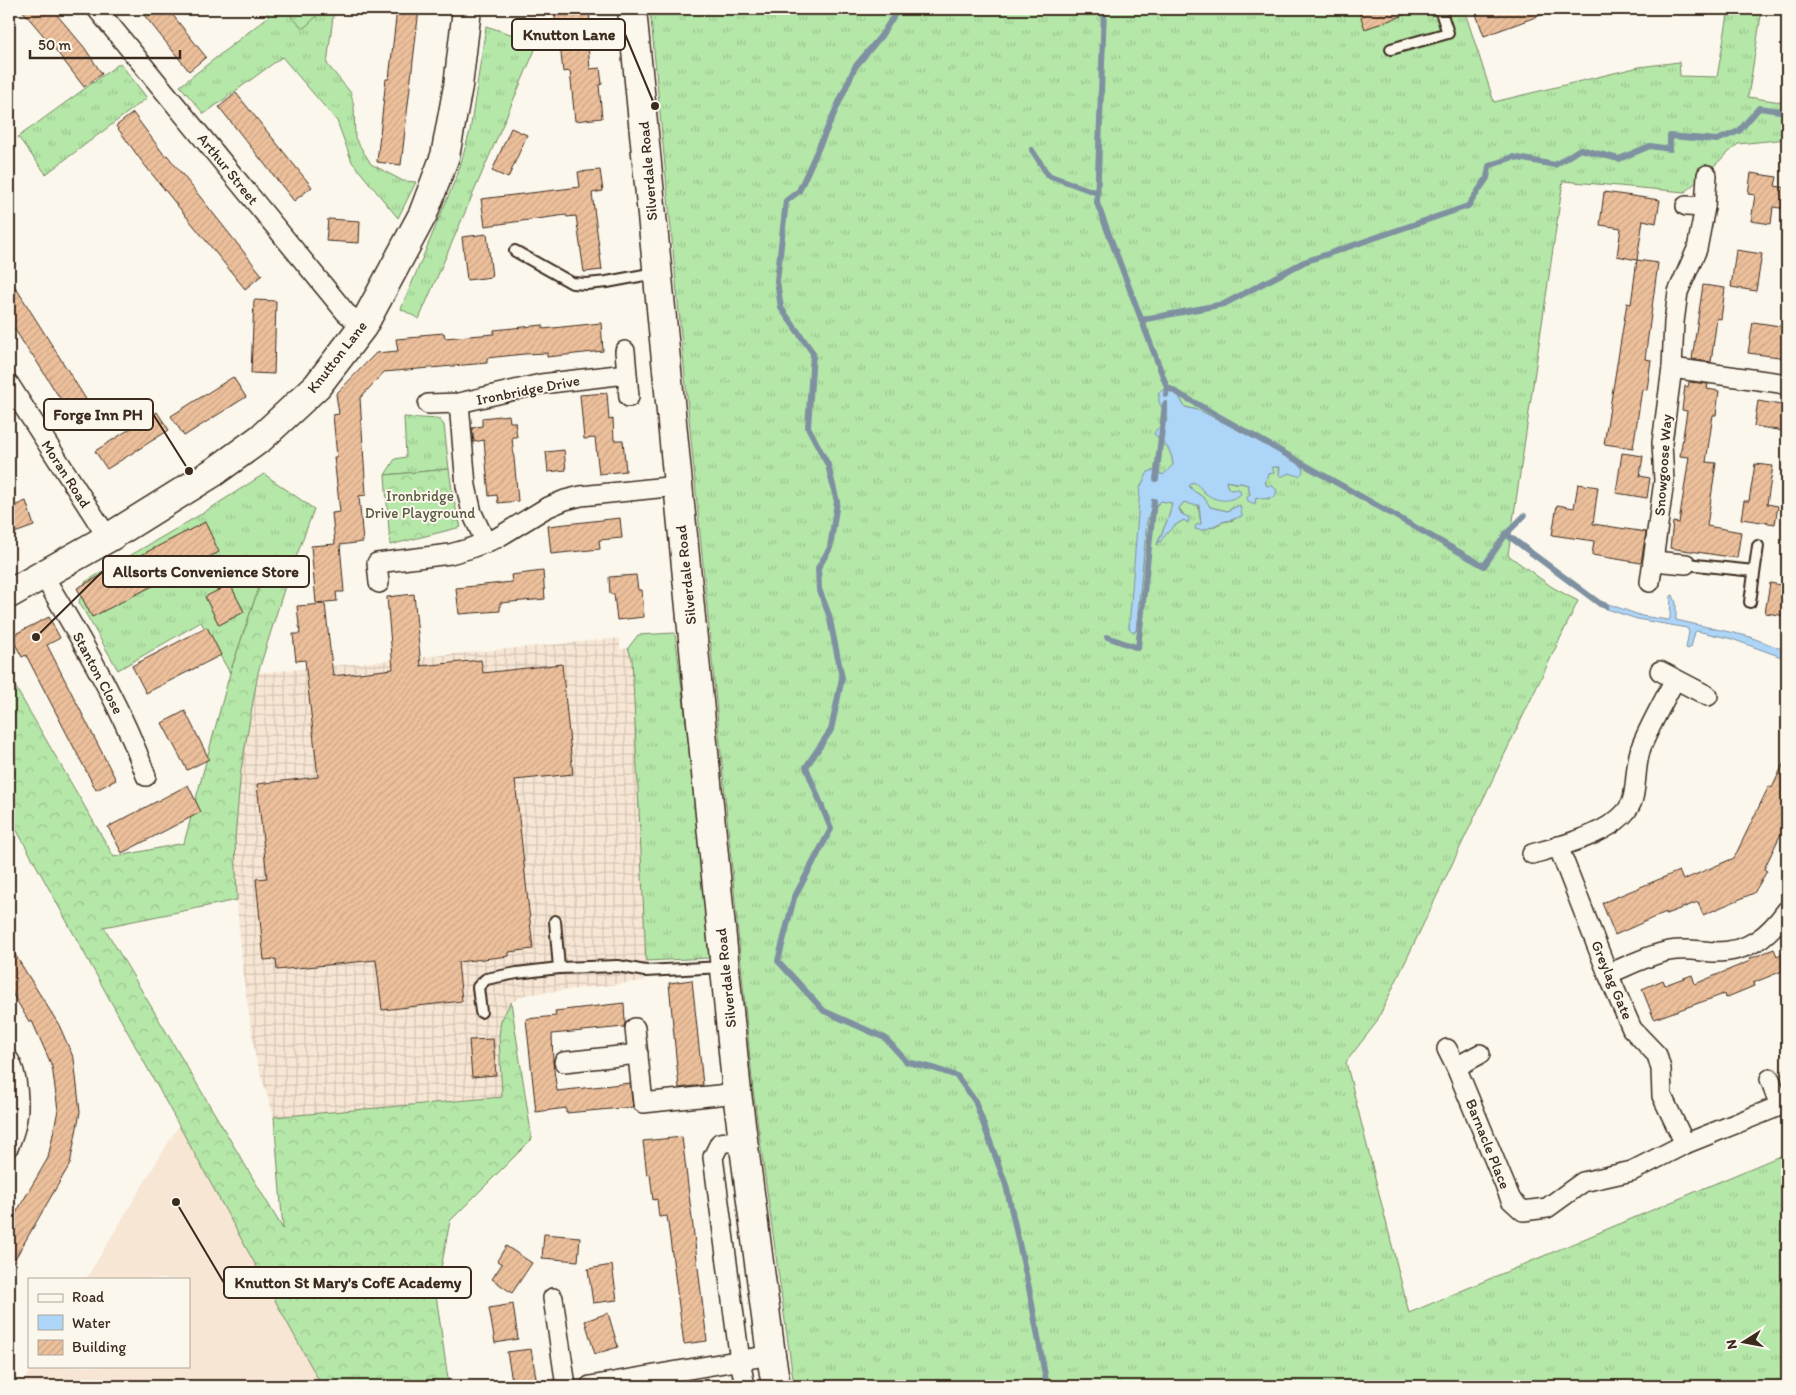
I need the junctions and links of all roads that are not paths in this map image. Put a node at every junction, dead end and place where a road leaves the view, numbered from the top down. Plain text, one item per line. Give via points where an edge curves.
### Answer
1 (97, 9) edge
2 (467, 9) edge
3 (632, 9) edge
4 (1440, 9) edge
5 (1391, 49) dead end
6 (1707, 175) dead end
7 (515, 251) dead end
8 (656, 273) junction
9 (362, 326) junction
10 (625, 350) dead end
11 (1672, 368) junction
12 (626, 374) junction
13 (9, 384) edge
14 (1787, 386) edge
15 (629, 397) dead end
16 (459, 403) junction
17 (428, 404) dead end
18 (677, 486) junction
19 (108, 538) junction
20 (486, 543) junction
21 (1758, 546) dead end
22 (1653, 561) junction
23 (1686, 564) joint
24 (1754, 570) junction
25 (43, 575) junction
26 (1650, 582) dead end
27 (379, 584) dead end
28 (9, 594) edge
29 (1750, 602) dead end
30 (1708, 696) dead end
31 (146, 776) dead end
32 (1558, 846) junction
33 (1532, 854) dead end
34 (1787, 910) edge
35 (555, 921) dead end
36 (724, 967) junction
37 (560, 968) junction
38 (1608, 974) junction
39 (480, 1012) dead end
40 (635, 1028) dead end
41 (1447, 1049) dead end
42 (638, 1054) junction
43 (1480, 1054) dead end
44 (9, 1060) edge
45 (564, 1062) dead end
46 (1456, 1067) junction
47 (1770, 1079) dead end
48 (737, 1093) junction
49 (1784, 1104) edge
50 (732, 1142) junction
51 (1685, 1144) junction
52 (9, 1146) edge
53 (553, 1298) dead end
54 (771, 1355) junction
55 (740, 1361) junction
56 (566, 1386) edge
57 (590, 1386) edge
58 (745, 1386) edge
59 (776, 1386) edge

1 - 9 street, Arthur Street via 346,314
2 - 9 main road, Knutton Lane via 445,156 423,214
3 - 8 main road, Silverdale Road
4 - 5 lane via 1448,33
6 - 11 street, Snowgoose Way via 1695,206 1697,249 1678,292
7 - 8 lane via 572,283 608,282
8 - 18 main road, Silverdale Road
9 - 19 main road, Knutton Lane via 317,386 261,438 214,472
10 - 12 street
11 - 14 street
11 - 22 street, Snowgoose Way via 1662,443 1664,481
12 - 15 street
12 - 16 street, Ironbridge Drive via 541,384
13 - 19 street, Moran Road
16 - 17 street, Ironbridge Drive
16 - 20 street, Ironbridge Drive via 466,486 472,513
18 - 20 street via 565,500
18 - 36 main road, Silverdale Road
19 - 25 main road, Knutton Lane
20 - 27 street via 450,554 377,563
21 - 24 lane
22 - 23 street
22 - 26 street, Snowgoose Way
23 - 24 lane
24 - 29 lane
25 - 28 main road, Knutton Lane
25 - 31 street, Stanton Close via 103,677
30 - 32 street via 1667,675 1641,746 1632,801 1623,815 1605,828
32 - 33 street
32 - 38 street, Greylag Gate
34 - 38 street via 1775,927 1758,941 1735,951 1670,951
35 - 37 lane
36 - 37 lane via 645,970 618,966
36 - 48 main road, Silverdale Road
37 - 39 lane via 486,979 478,988
38 - 51 street, Greylag Gate via 1632,1029 1657,1054 1662,1096
40 - 42 street
41 - 46 street, Barnacle Place
42 - 45 street
42 - 48 street via 643,1103
43 - 46 street
44 - 52 street via 18,1096 17,1123
46 - 51 street, Barnacle Place via 1511,1200 1523,1211 1547,1208 1584,1182 1632,1171
47 - 49 street
48 - 50 main road, Silverdale Road
49 - 51 street
50 - 54 main road, Silverdale Road
50 - 55 street, Silverdale Road via 713,1157
53 - 56 street
54 - 55 street
54 - 59 main road, Silverdale Road
55 - 57 street
55 - 58 street, Silverdale Road

